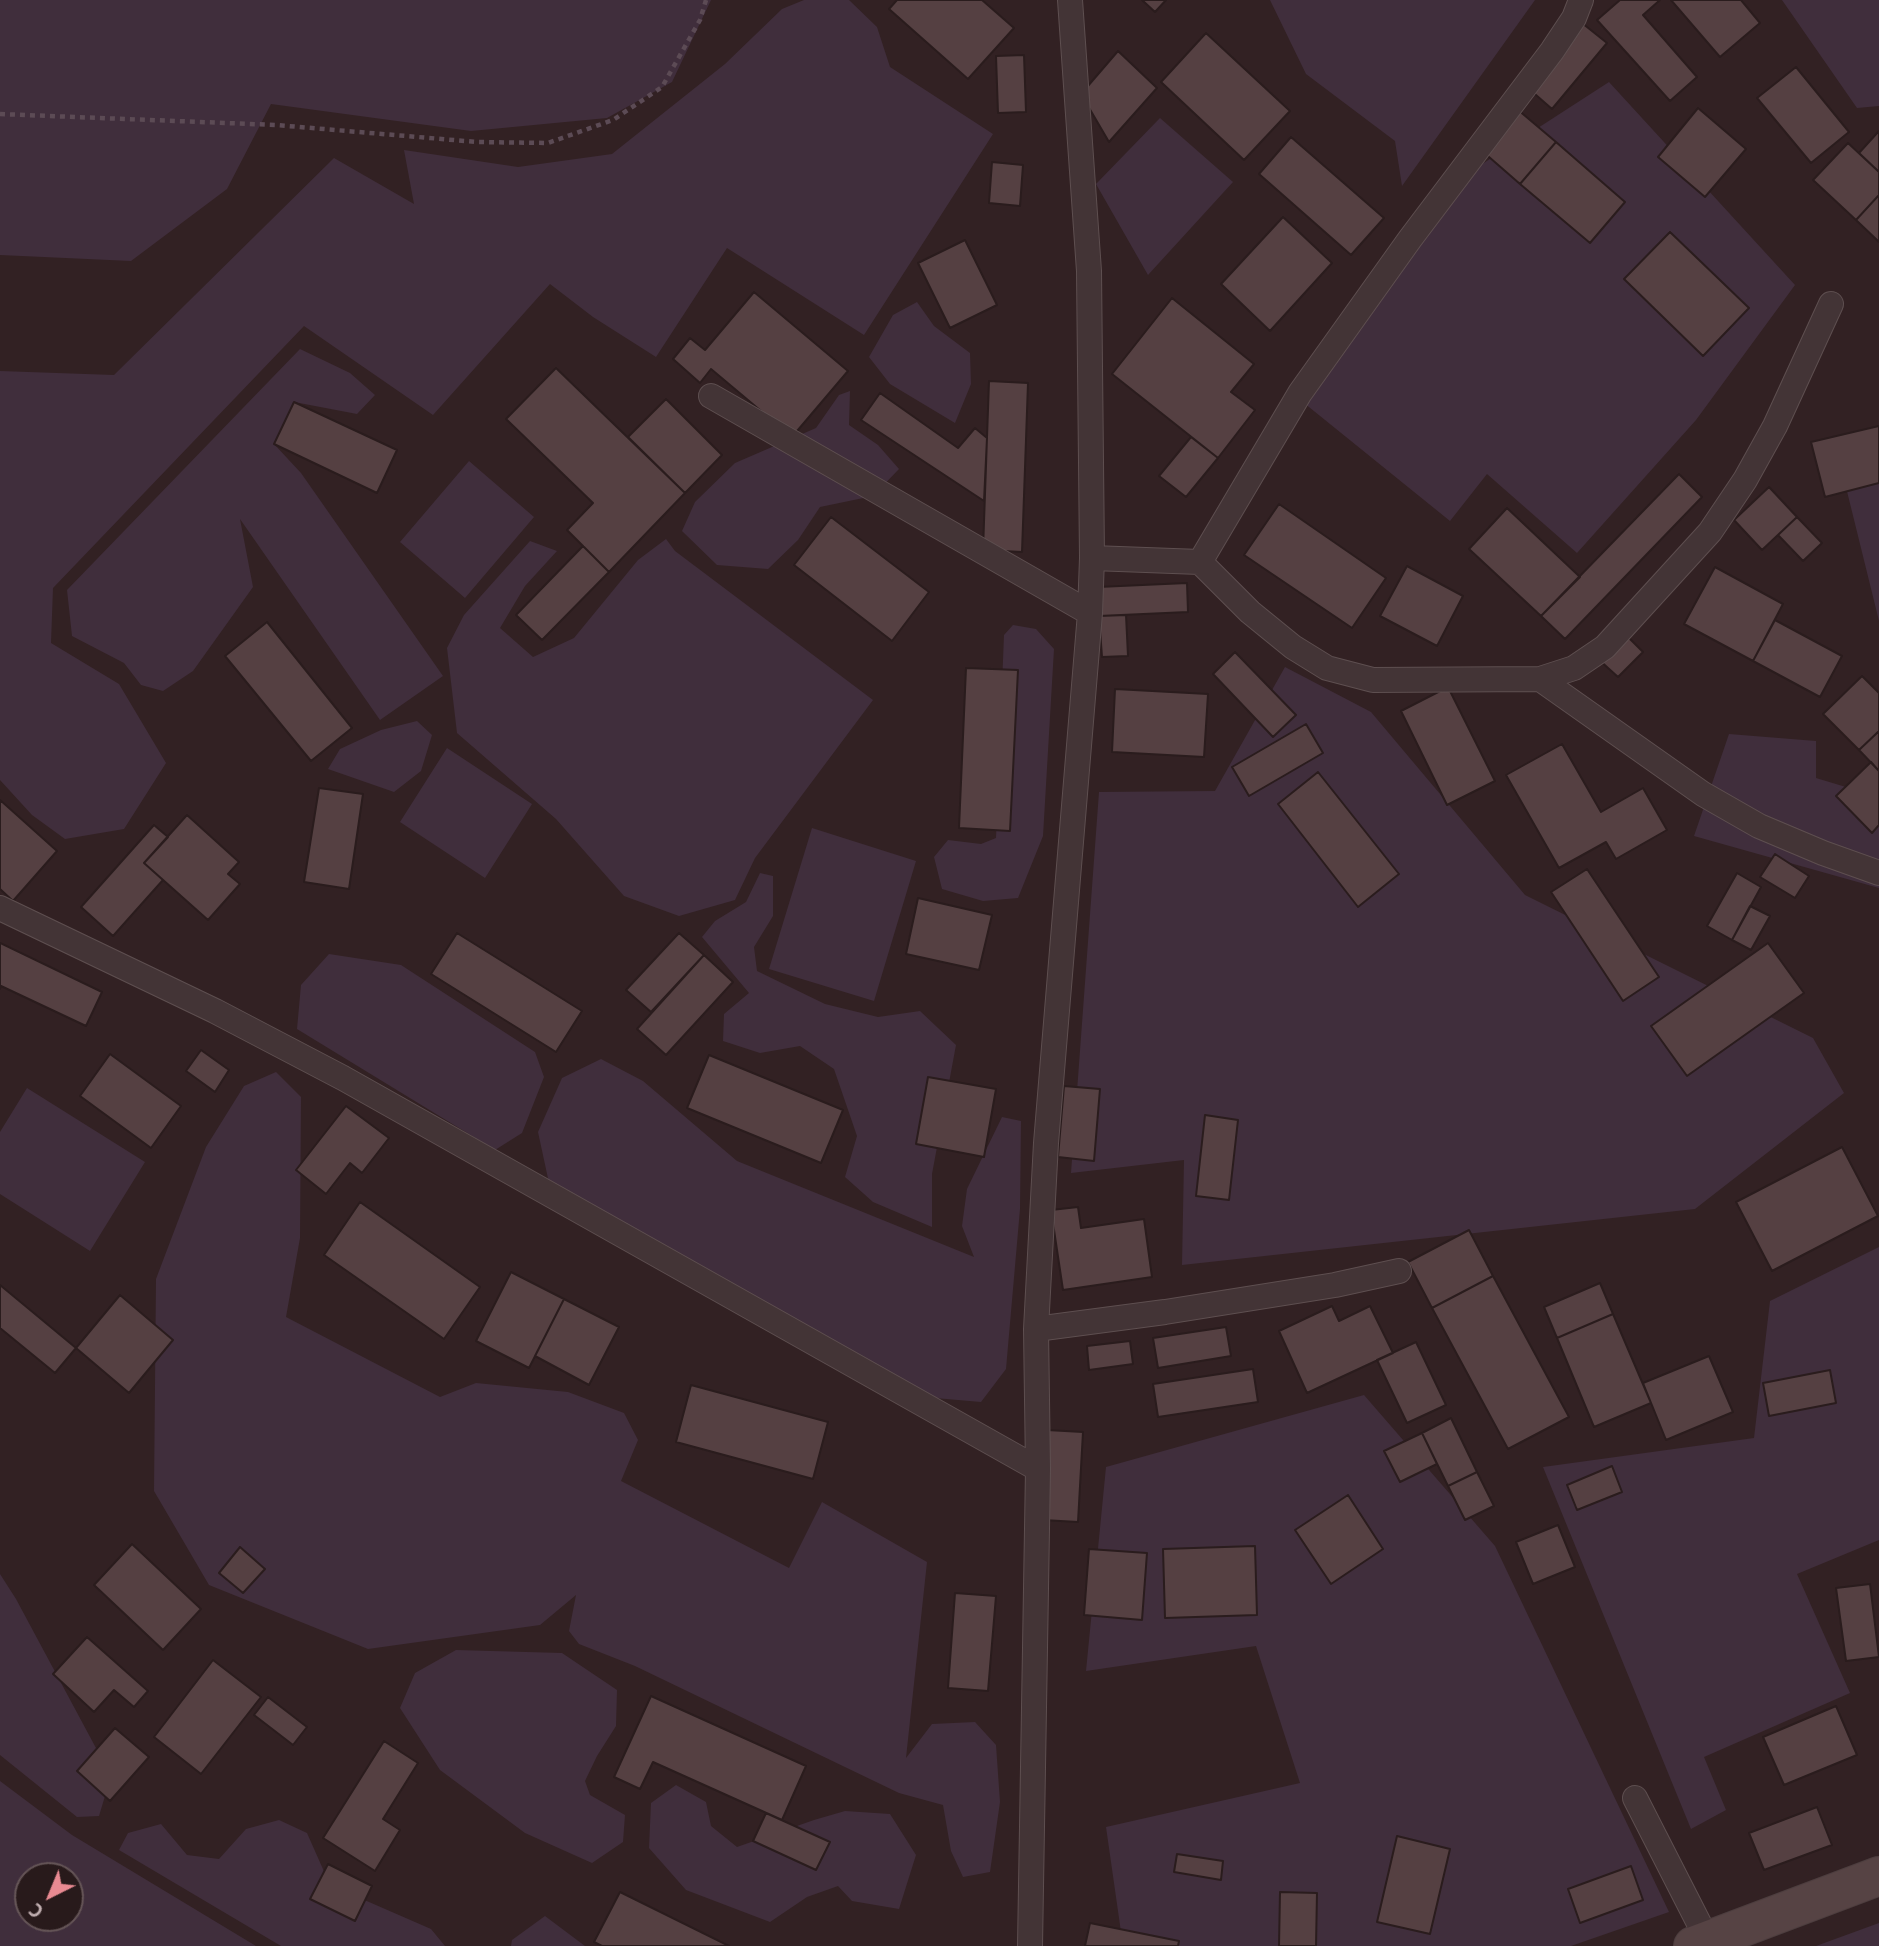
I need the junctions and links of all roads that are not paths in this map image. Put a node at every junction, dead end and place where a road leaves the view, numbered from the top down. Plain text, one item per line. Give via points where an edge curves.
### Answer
1 (1070, 0) edge
2 (1581, 0) edge
3 (1831, 304) dead end
4 (710, 396) dead end
5 (1092, 558) junction
6 (1200, 562) junction
7 (1090, 613) junction
8 (1540, 679) junction
9 (1879, 873) edge
10 (0, 908) edge
11 (1399, 1270) dead end
12 (1036, 1329) junction
13 (1038, 1469) junction
14 (1634, 1798) dead end
15 (1879, 1876) edge
16 (1700, 1943) edge
17 (1030, 1946) edge

1 - 5 lane via 1089,271
2 - 6 lane via 1552,51 1300,393
3 - 8 lane via 1775,426 1710,532 1605,647 1574,668
4 - 7 lane
5 - 6 lane
5 - 7 lane
6 - 8 lane via 1293,648 1327,668 1373,680
7 - 12 lane via 1046,1143
8 - 9 lane via 1725,807 1759,826
10 - 13 lane via 342,1078
11 - 12 lane via 1335,1285
12 - 13 lane
13 - 17 lane
14 - 16 lane
15 - 16 street

